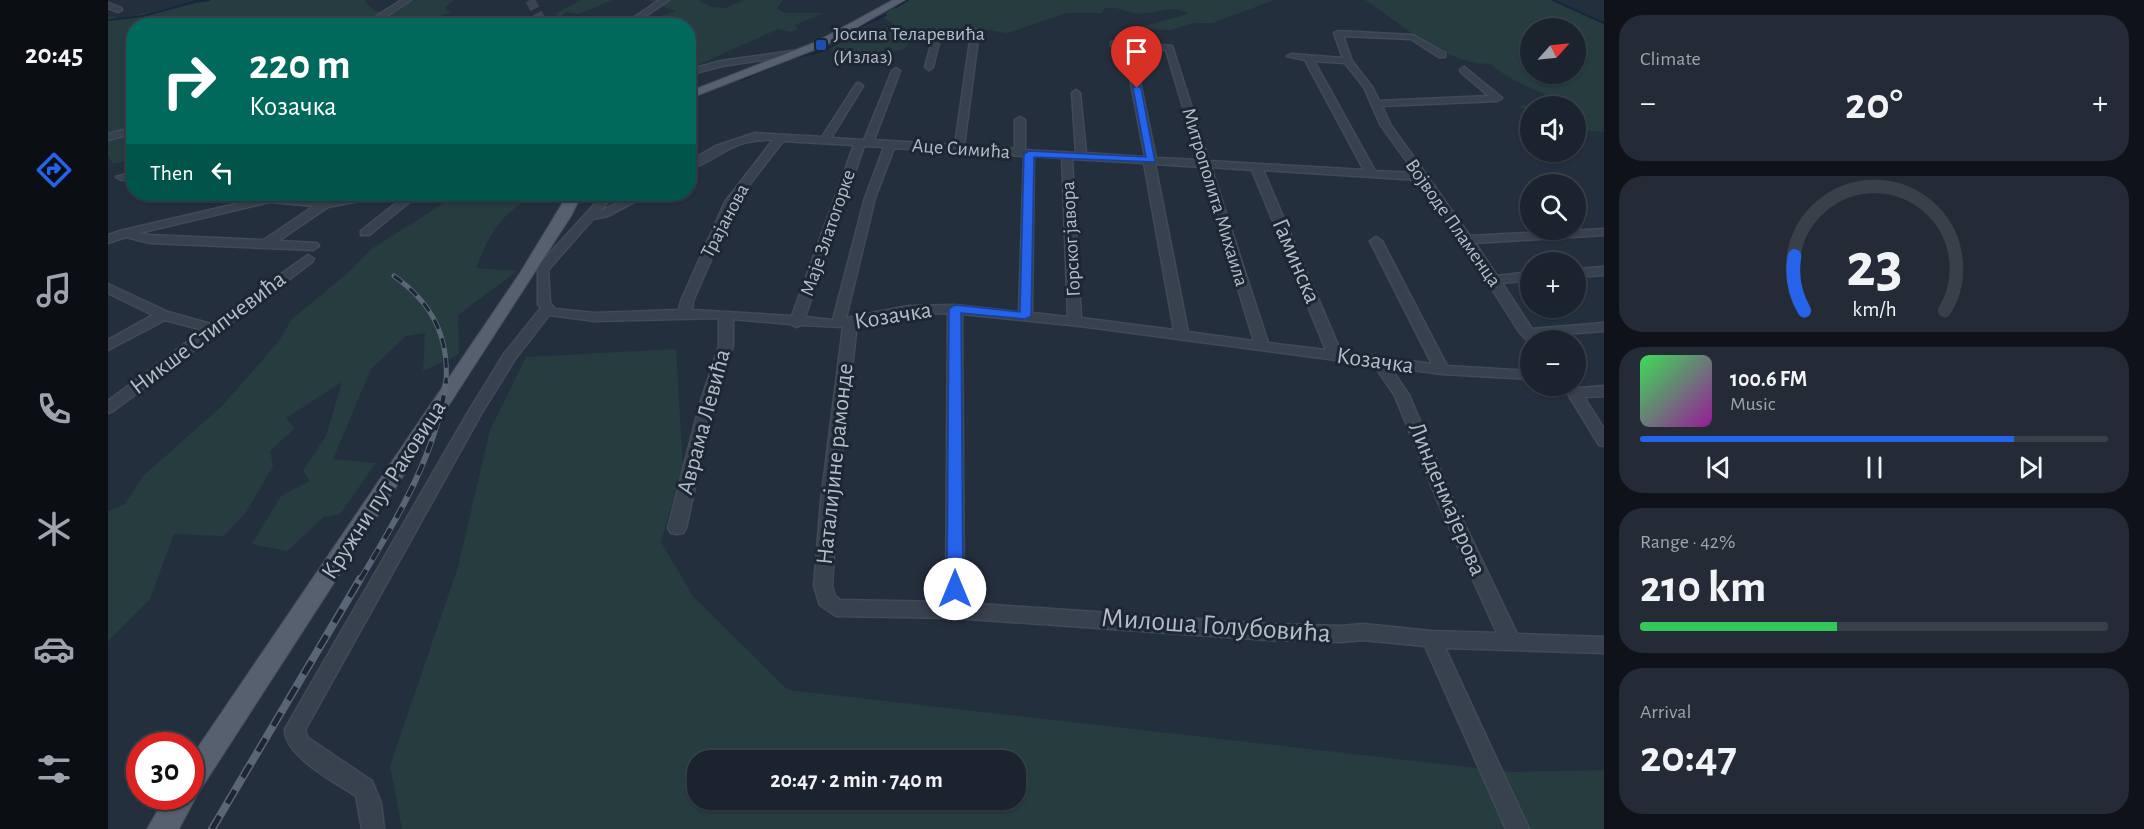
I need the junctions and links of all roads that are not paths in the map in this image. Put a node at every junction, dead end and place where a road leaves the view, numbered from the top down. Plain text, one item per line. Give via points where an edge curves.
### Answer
1 (114, 0) edge
2 (665, 0) edge
3 (900, 0) edge
4 (404, 2) edge
5 (108, 3) edge
6 (118, 10) dead end
7 (378, 18) edge
8 (637, 18) edge
9 (1114, 44) dead end
10 (1128, 45) junction
11 (1442, 55) dead end
12 (1290, 56) dead end
13 (1308, 57) junction
14 (1348, 61) junction
15 (764, 62) junction
16 (929, 67) dead end
17 (1464, 70) dead end
18 (896, 71) dead end
19 (696, 72) edge
20 (859, 86) dead end
21 (696, 92) edge
22 (1076, 93) dead end
23 (1376, 104) junction
24 (1020, 120) dead end
25 (126, 132) edge
26 (108, 136) edge
27 (780, 138) junction
28 (824, 141) junction
29 (864, 142) junction
30 (890, 144) junction
31 (959, 149) junction
32 (1024, 153) junction
33 (1067, 156) junction
34 (1080, 156) junction
35 (1150, 160) junction
36 (696, 163) edge
37 (1206, 164) junction
38 (1256, 166) junction
39 (1372, 175) junction
40 (126, 176) edge
41 (121, 177) dead end
42 (1421, 177) junction
43 (258, 201) edge
44 (313, 201) edge
45 (342, 201) edge
46 (405, 201) edge
47 (572, 201) edge
48 (602, 201) edge
49 (630, 201) edge
50 (325, 204) junction
51 (588, 216) junction
52 (1604, 232) edge
53 (124, 233) junction
54 (365, 233) dead end
55 (108, 239) edge
56 (1467, 240) junction
57 (1376, 241) dead end
58 (266, 244) junction
59 (1604, 271) edge
60 (1586, 272) edge
61 (1520, 277) edge
62 (1494, 280) junction
63 (108, 288) edge
64 (547, 309) junction
65 (955, 309) junction
66 (685, 313) junction
67 (163, 315) junction
68 (726, 315) junction
69 (1025, 316) junction
70 (1075, 322) junction
71 (796, 323) junction
72 (844, 324) junction
73 (1604, 327) edge
74 (213, 329) junction
75 (1526, 330) edge
76 (1582, 330) edge
77 (1182, 335) junction
78 (111, 341) edge
79 (1262, 346) junction
80 (1335, 356) junction
81 (1378, 361) junction
82 (1442, 370) junction
83 (1520, 374) edge
84 (1586, 390) edge
85 (1604, 391) edge
86 (1577, 396) edge
87 (108, 408) edge
88 (1604, 441) edge
89 (676, 528) dead end
90 (829, 603) joint
91 (955, 610) junction
92 (1431, 639) junction
93 (1510, 640) junction
94 (1604, 645) edge
95 (204, 763) edge
96 (174, 810) edge
97 (162, 829) edge
98 (372, 829) edge
99 (1518, 829) edge

1 - 5 street
2 - 8 street
3 - 15 main road via 799,52
4 - 7 street
5 - 6 street
9 - 10 street
10 - 35 street
10 - 37 street, Митрополита Михаила via 1169,48
11 - 14 street, Војводе Пламенца via 1413,38 1339,32
12 - 13 street
13 - 14 street
13 - 39 street
14 - 23 street, Војводе Пламенца
15 - 19 street via 738,61
15 - 21 main road
16 - 31 street via 938,33 973,31
17 - 23 street via 1497,98
18 - 29 street, Маје Златогорке
20 - 28 street
22 - 34 street
23 - 42 street, Војводе Пламенца
24 - 32 street
25 - 26 street
27 - 28 street, Аце Симића
27 - 36 street, Аце Симића via 742,138
27 - 66 street, Трајанова via 731,202 694,283
28 - 29 street, Аце Симића
29 - 30 street, Аце Симића
29 - 71 street, Маје Златогорке
30 - 31 street, Аце Симића
30 - 72 street, Наталијине рамонде via 870,198
31 - 32 street, Аце Симића
32 - 33 street, Аце Симића
32 - 69 street
33 - 34 street, Аце Симића
33 - 70 street, Горског јавора
34 - 35 street, Аце Симића
35 - 37 street, Аце Симића
35 - 77 street
37 - 38 street, Аце Симића
37 - 79 street, Митрополита Михаила
38 - 39 street, Аце Симића
38 - 80 street, Гаминска
39 - 42 street, Аце Симића
40 - 41 street
42 - 56 street, Војводе Пламенца
43 - 53 street
44 - 50 street
45 - 50 street
46 - 54 street
47 - 95 main road, Кружни пут Раковица via 528,273
48 - 51 street
49 - 51 street via 607,213
50 - 58 street
51 - 64 street via 542,269
52 - 56 street
53 - 55 street
53 - 58 street
56 - 62 street, Војводе Пламенца
57 - 82 street
58 - 74 street, Никше Стипчевића via 311,253
59 - 60 street
61 - 62 street
62 - 75 street, Војводе Пламенца
63 - 67 street
64 - 66 street, Козачка via 579,316
64 - 98 street via 509,357 480,405 295,729 301,745 364,789 370,803
65 - 69 street, Козачка
65 - 72 street, Козачка via 909,310
65 - 91 street
66 - 68 street, Козачка
67 - 74 street
67 - 78 street
68 - 71 street, Козачка
68 - 89 street, Аврама Левића via 726,346 706,406
69 - 70 street, Козачка
70 - 77 street, Козачка
71 - 72 street, Козачка
72 - 90 street, Наталијине рамонде via 823,586
73 - 76 street
74 - 87 street, Никше Стипчевића
77 - 79 street, Козачка
79 - 80 street, Козачка
80 - 81 street, Козачка
81 - 82 street, Козачка
81 - 93 street, Линденмајерова via 1402,395
82 - 83 street, Козачка
84 - 85 street
86 - 88 street
90 - 91 street, Милоша Голубовића via 843,609
91 - 92 street, Милоша Голубовића
92 - 93 street, Милоша Голубовића
92 - 99 street
93 - 94 street, Милоша Голубовића
96 - 97 main road

